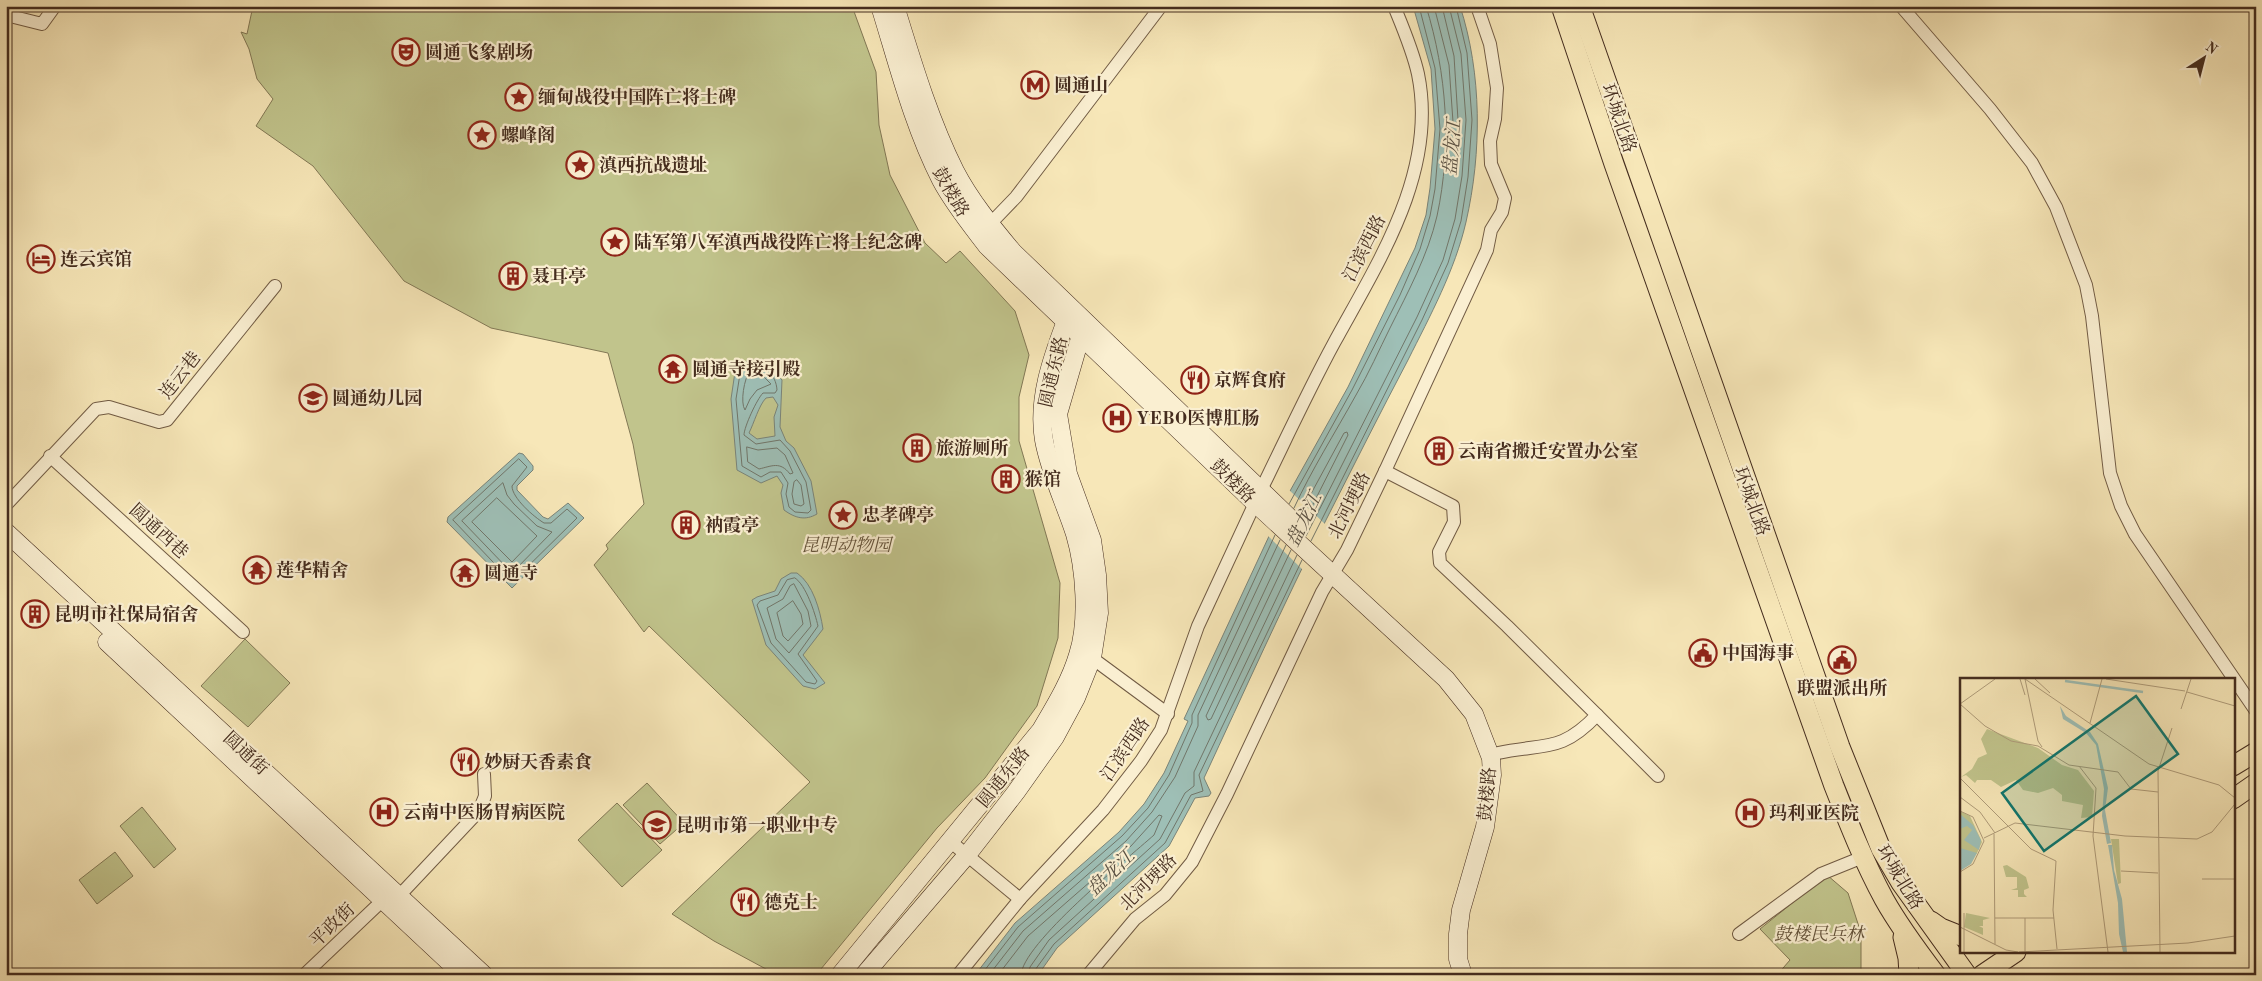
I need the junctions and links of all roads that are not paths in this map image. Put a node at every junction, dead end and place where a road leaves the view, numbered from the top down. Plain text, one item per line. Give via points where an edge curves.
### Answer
1 (56, 6) edge
2 (880, 6) edge
3 (895, 6) edge
4 (1161, 6) edge
5 (1394, 6) edge
6 (1477, 6) edge
7 (1561, 6) edge
8 (1580, 6) edge
9 (1901, 6) edge
10 (6, 15) edge
11 (990, 224) junction
12 (275, 286) dead end
13 (1072, 318) junction
14 (1081, 335) junction
15 (50, 456) junction
16 (1385, 471) junction
17 (1258, 496) junction
18 (6, 505) edge
19 (6, 532) edge
20 (6, 547) edge
21 (1330, 564) junction
22 (243, 632) dead end
23 (1092, 658) junction
24 (2233, 678) edge
25 (2234, 679) edge
26 (2256, 711) edge
27 (1168, 714) junction
28 (1597, 715) junction
29 (2256, 752) edge
30 (1498, 753) junction
31 (2234, 765) edge
32 (484, 774) dead end
33 (1658, 776) dead end
34 (2256, 784) edge
35 (2234, 798) edge
36 (950, 842) junction
37 (966, 855) junction
38 (1863, 857) junction
39 (391, 898) junction
40 (1020, 899) junction
41 (1895, 917) junction
42 (1924, 917) junction
43 (1739, 934) dead end
44 (1960, 936) edge
45 (2013, 954) edge
46 (2019, 954) edge
47 (1965, 963) edge
48 (304, 975) edge
49 (463, 975) edge
50 (484, 975) edge
51 (840, 975) edge
52 (864, 975) edge
53 (958, 975) edge
54 (1088, 975) edge
55 (1463, 975) edge
56 (1472, 975) edge
57 (1909, 975) edge
58 (1938, 975) edge
59 (1982, 975) edge
60 (2007, 975) edge

1 - 10 street via 42,24
2 - 13 main road, 鼓楼路 via 923,140 942,181 987,246
3 - 11 main road, 鼓楼路 via 956,173
4 - 11 street via 1022,189
5 - 17 street, 江滨西路 via 1418,75 1421,120 1418,159 1395,232 1331,349
6 - 16 street, 北河埂路 via 1490,44 1496,88 1490,141 1491,164 1505,198 1502,212 1491,230 1487,250
7 - 38 main road, 环城北路 via 1830,776
8 - 42 main road, 环城北路 via 1840,747 1881,849
9 - 24 street via 2026,155 2056,207 2086,285 2110,473 2121,506 2135,534
11 - 13 main road, 鼓楼路
12 - 15 street, 连云巷 via 167,420 159,422 109,407 96,409
13 - 14 main road, 圆通东路
13 - 17 main road, 鼓楼路
13 - 36 main road, 圆通东路 via 1055,351 1042,403 1050,466 1075,536 1083,572 1084,613 1079,654 1041,730
14 - 17 main road, 鼓楼路
14 - 23 main road, 圆通东路 via 1058,414 1068,474 1092,540 1097,575 1099,613
15 - 18 street, 连云巷
15 - 22 street, 圆通西巷
16 - 21 street, 北河埂路
16 - 28 street via 1453,506 1454,522 1439,552 1440,563
17 - 21 main road, 鼓楼路
17 - 27 street, 江滨西路 via 1198,626
19 - 39 main road, 圆通街
20 - 39 main road, 圆通街
21 - 30 main road, 鼓楼路 via 1468,690 1482,710
21 - 54 street, 北河埂路 via 1192,862 1166,894 1134,919
21 - 55 main road, 鼓楼路 via 1461,696 1474,714 1488,751 1491,797 1458,934 1458,959
23 - 27 street
23 - 37 main road, 圆通东路 via 1056,738
25 - 26 street
27 - 40 street, 江滨西路 via 1141,762 1103,810
28 - 30 street via 1570,739 1548,747 1526,747
28 - 33 street
29 - 31 main road
30 - 56 main road, 鼓楼路 via 1502,775 1500,798 1467,934
32 - 39 street, 平政街 via 485,796 479,812
34 - 35 main road
36 - 37 street
36 - 51 main road, 圆通东路
37 - 40 street
37 - 52 main road, 圆通东路
38 - 41 main road, 环城北路
38 - 43 street via 1821,874
39 - 48 street, 平政街
39 - 49 main road, 圆通街
39 - 50 main road, 圆通街
40 - 53 street, 江滨西路
41 - 57 main road via 1906,945
41 - 58 main road, 环城北路
42 - 44 main road
42 - 47 main road, 环城北路
45 - 59 main road
46 - 60 main road
47 - 58 main road

